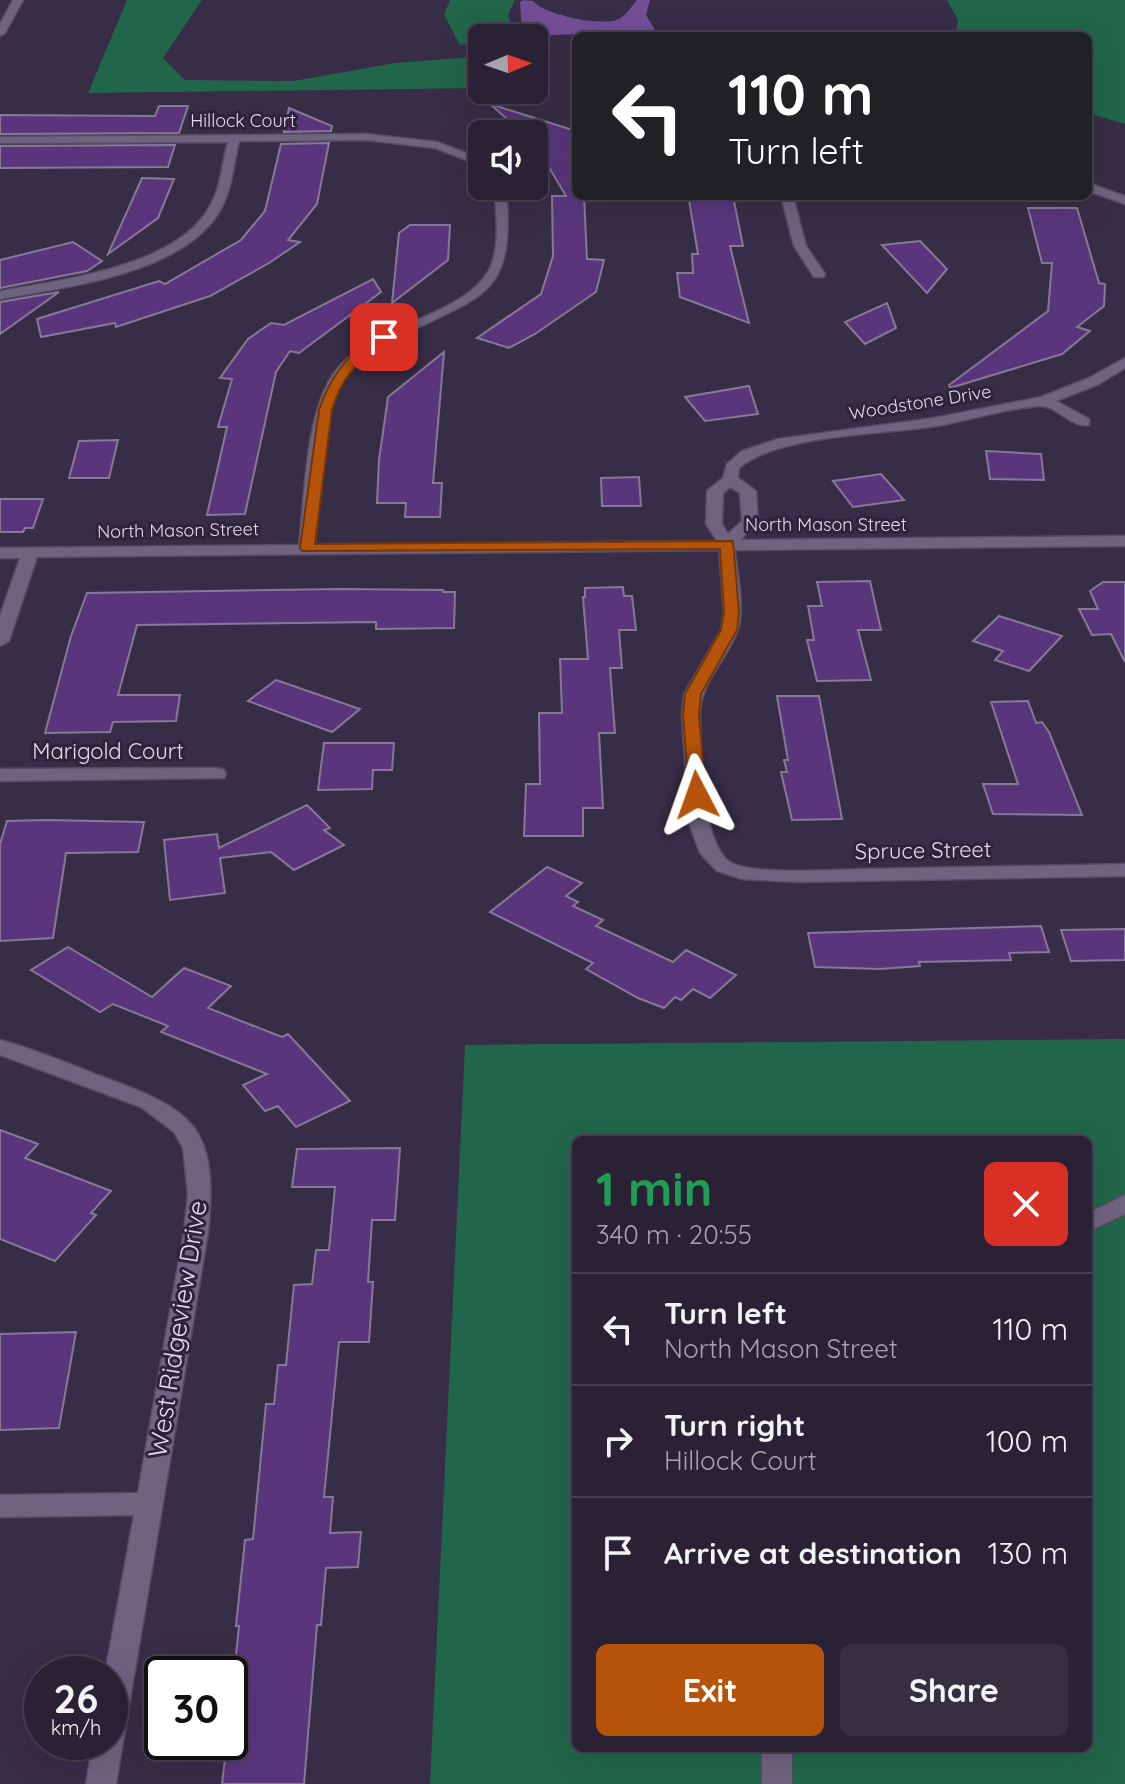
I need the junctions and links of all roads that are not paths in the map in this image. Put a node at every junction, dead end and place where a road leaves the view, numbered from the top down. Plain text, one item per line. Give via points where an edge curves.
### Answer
1 (18, 0) edge
2 (0, 33) edge
3 (234, 138) junction
4 (0, 140) edge
5 (468, 157) edge
6 (1092, 188) edge
7 (500, 200) edge
8 (788, 200) edge
9 (1125, 200) edge
10 (819, 274) dead end
11 (0, 295) edge
12 (1125, 362) edge
13 (1045, 401) junction
14 (1084, 422) dead end
15 (730, 480) junction
16 (1125, 541) edge
17 (727, 544) junction
18 (307, 548) junction
19 (0, 553) edge
20 (30, 553) junction
21 (0, 641) edge
22 (217, 774) dead end
23 (0, 775) edge
24 (1125, 870) edge
25 (0, 1047) edge
26 (1125, 1204) edge
27 (1092, 1221) edge
28 (148, 1504) junction
29 (0, 1506) edge
30 (123, 1656) edge
31 (777, 1752) edge
32 (105, 1760) edge
33 (101, 1784) edge
34 (777, 1784) edge

1 - 2 street
3 - 4 street, Hillock Court
3 - 5 street, Hillock Court via 394,139 437,145
3 - 11 street via 212,213 177,243 100,275
6 - 9 street
7 - 18 street via 500,259 490,279 460,302 368,346 338,376 326,410
8 - 10 street via 800,246
12 - 13 street, Woodstone Drive
13 - 14 street
13 - 15 street, Woodstone Drive via 783,442 738,459
15 - 17 street, Woodstone Drive via 715,491 714,524
15 - 17 street via 748,491 750,522
16 - 17 street, North Mason Street
17 - 18 street, North Mason Street
17 - 24 street, Spruce Street via 729,630 693,694 691,715 699,823 710,853 724,867 799,876
18 - 20 street, North Mason Street
19 - 20 street, North Mason Street
20 - 21 street
22 - 23 street, Marigold Court
25 - 28 street, West Ridgeview Drive via 149,1102 182,1127 194,1148 200,1194 196,1232
26 - 27 street
28 - 29 street
28 - 30 street, West Ridgeview Drive
31 - 34 street
32 - 33 street

